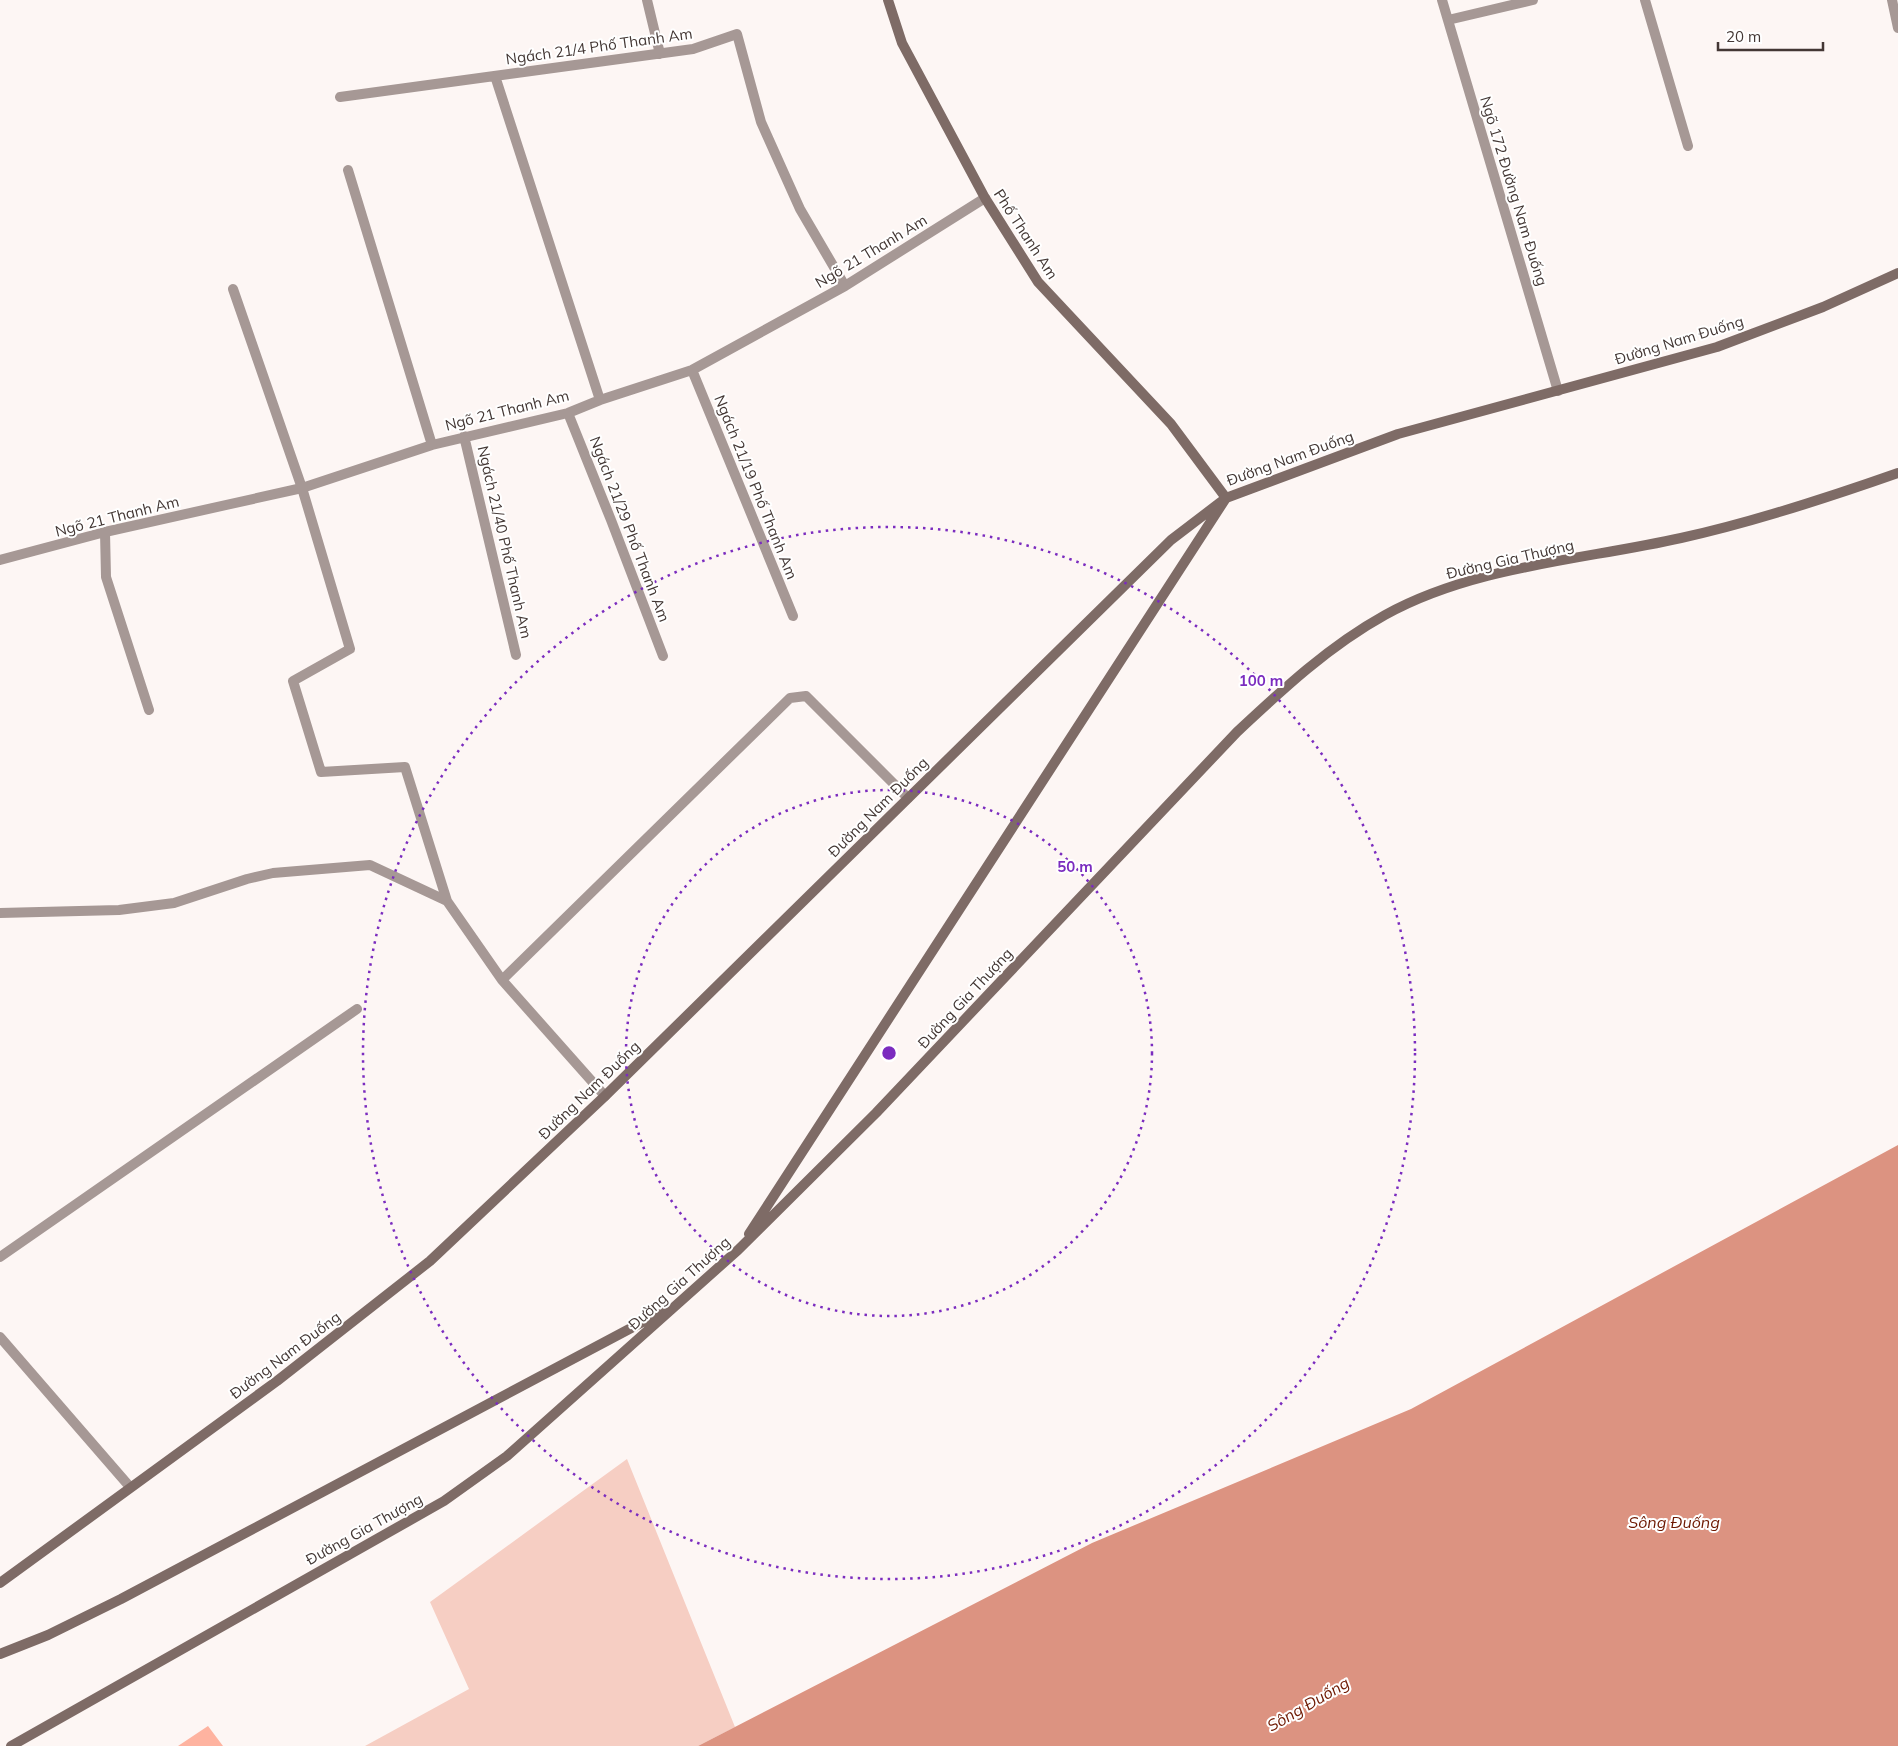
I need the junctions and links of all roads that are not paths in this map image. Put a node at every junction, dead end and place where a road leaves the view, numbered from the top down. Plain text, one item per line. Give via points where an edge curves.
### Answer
1 (647, 0) edge
2 (888, 0) edge
3 (1442, 0) edge
4 (1533, 0) edge
5 (1645, 0) edge
6 (1892, 0) edge
7 (1448, 20) junction
8 (1898, 28) edge
9 (660, 54) junction
10 (495, 76) junction
11 (340, 97) dead end
12 (1688, 146) dead end
13 (348, 170) dead end
14 (985, 198) junction
15 (1898, 273) edge
16 (845, 286) junction
17 (233, 289) dead end
18 (692, 370) junction
19 (1558, 391) junction
20 (600, 400) junction
21 (568, 413) junction
22 (464, 436) junction
23 (432, 445) junction
24 (1898, 473) edge
25 (302, 488) junction
26 (1226, 498) junction
27 (105, 532) junction
28 (0, 560) edge
29 (793, 616) dead end
30 (516, 654) dead end
31 (663, 656) dead end
32 (149, 710) dead end
33 (908, 798) junction
34 (447, 901) junction
35 (0, 913) edge
36 (502, 980) junction
37 (357, 1009) dead end
38 (605, 1096) junction
39 (738, 1250) junction
40 (0, 1257) edge
41 (681, 1302) junction
42 (0, 1337) edge
43 (130, 1487) junction
44 (0, 1583) edge
45 (0, 1654) edge
46 (11, 1746) edge

1 - 9 street
2 - 14 main road, Phố Thanh Am via 902,43
3 - 7 street, Ngõ 172 Đường Nam Đuống
4 - 7 street
5 - 12 street
6 - 8 street
7 - 19 street, Ngõ 172 Đường Nam Đuống
9 - 10 street, Ngách 21/4 Phố Thanh Am
9 - 16 street, Ngách 21/4 Phố Thanh Am via 693,49 737,34 761,122 800,209
10 - 11 street, Ngách 21/4 Phố Thanh Am
10 - 20 street
13 - 23 street
14 - 16 street, Ngõ 21 Thanh Am
14 - 26 main road, Phố Thanh Am via 1038,282 1171,424
15 - 19 main road, Đường Nam Đuống via 1823,307 1717,347
16 - 18 street, Ngõ 21 Thanh Am
17 - 25 street
18 - 20 street, Ngõ 21 Thanh Am
18 - 29 street, Ngách 21/19 Phố Thanh Am
19 - 26 main road, Đường Nam Đuống via 1398,434
20 - 21 street, Ngõ 21 Thanh Am
21 - 22 street, Ngõ 21 Thanh Am
21 - 31 street, Ngách 21/29 Phố Thanh Am
22 - 23 street, Ngõ 21 Thanh Am
22 - 30 street, Ngách 21/40 Phố Thanh Am
23 - 25 street, Ngõ 21 Thanh Am
24 - 39 main road, Đường Gia Thượng via 1784,511 1681,538 1476,579 1432,593 1386,614 1338,644 1290,682 1237,732 876,1113
25 - 27 street, Ngõ 21 Thanh Am
25 - 34 street via 350,649 293,681 321,772 405,766
26 - 33 main road, Đường Nam Đuống via 1171,540
26 - 39 main road
27 - 28 street, Ngõ 21 Thanh Am
27 - 32 street via 106,577
33 - 36 street via 806,696 790,698
33 - 38 main road, Đường Nam Đuống
34 - 35 street via 370,865 273,873 174,903 119,910
34 - 36 street
36 - 38 street
37 - 40 street
38 - 43 main road, Đường Nam Đuống via 430,1261 277,1381
39 - 41 main road, Đường Gia Thượng
41 - 45 main road via 121,1599 48,1635
41 - 46 main road, Đường Gia Thượng via 507,1456 444,1501
42 - 43 street
43 - 44 main road, Đường Nam Đuống

